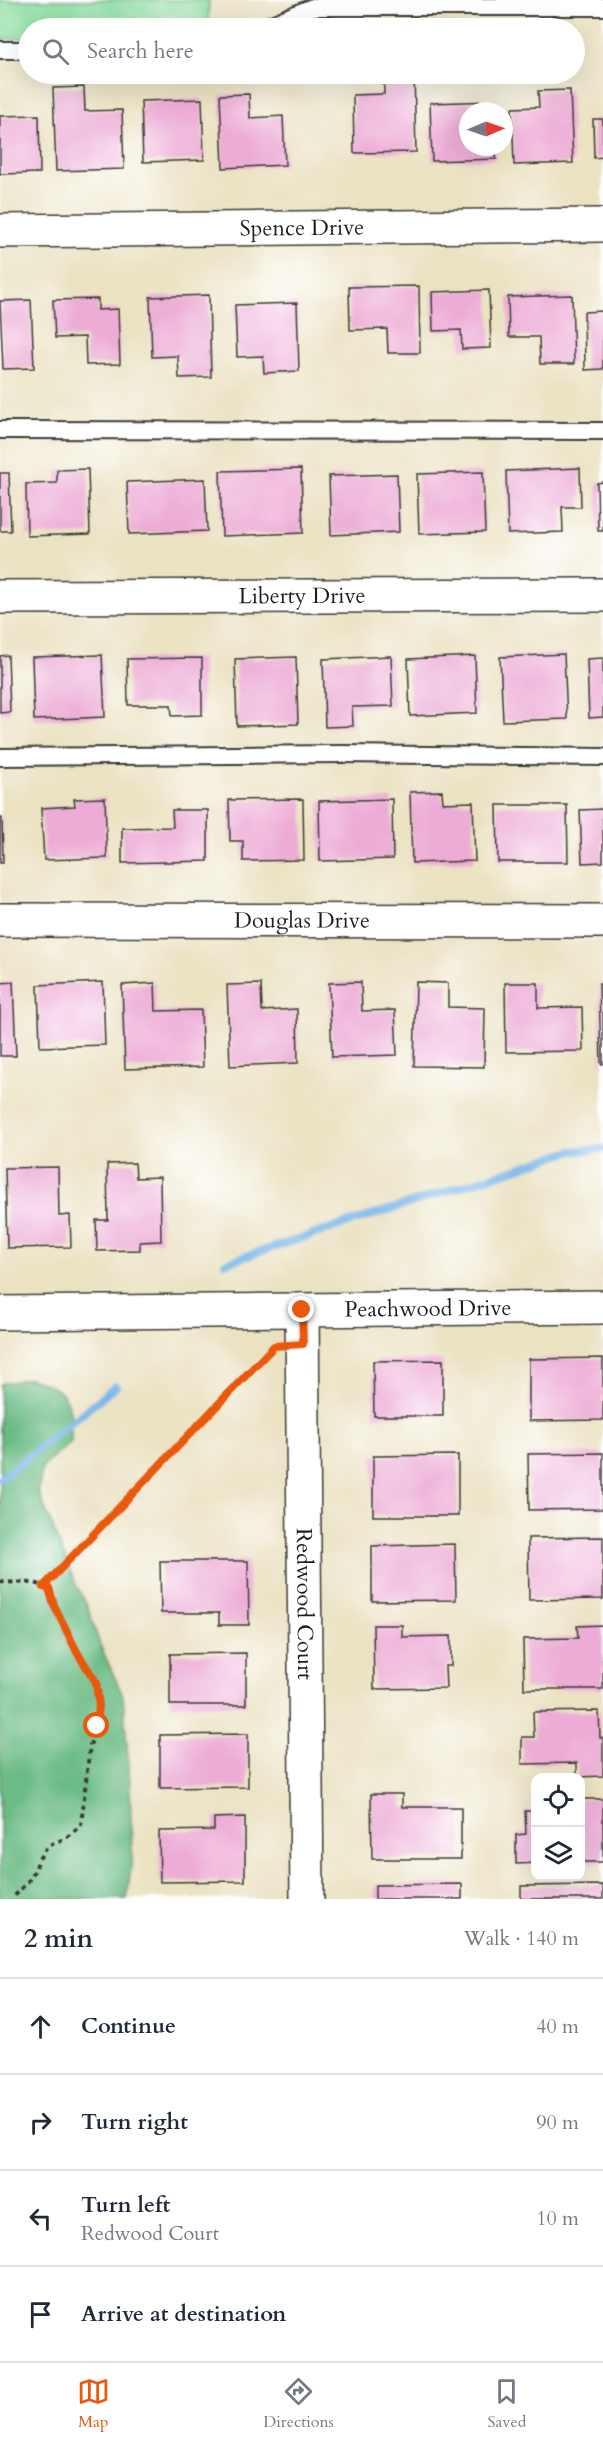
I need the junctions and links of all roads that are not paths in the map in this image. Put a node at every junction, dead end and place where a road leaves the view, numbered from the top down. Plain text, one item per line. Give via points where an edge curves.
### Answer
1 (603, 7) edge
2 (288, 18) edge
3 (0, 50) edge
4 (18, 50) edge
5 (603, 225) edge
6 (0, 231) edge
7 (0, 430) edge
8 (603, 431) edge
9 (603, 595) edge
10 (0, 597) edge
11 (0, 757) edge
12 (603, 757) edge
13 (0, 920) edge
14 (603, 921) edge
15 (603, 1307) edge
16 (302, 1310) junction
17 (0, 1313) edge
18 (307, 1899) edge

1 - 2 lane via 313,8
3 - 4 lane
5 - 6 street, Spence Drive
7 - 8 lane
9 - 10 street, Liberty Drive
11 - 12 lane
13 - 14 street, Douglas Drive
15 - 16 street, Peachwood Drive
16 - 17 street, Peachwood Drive
16 - 18 street, Redwood Court

